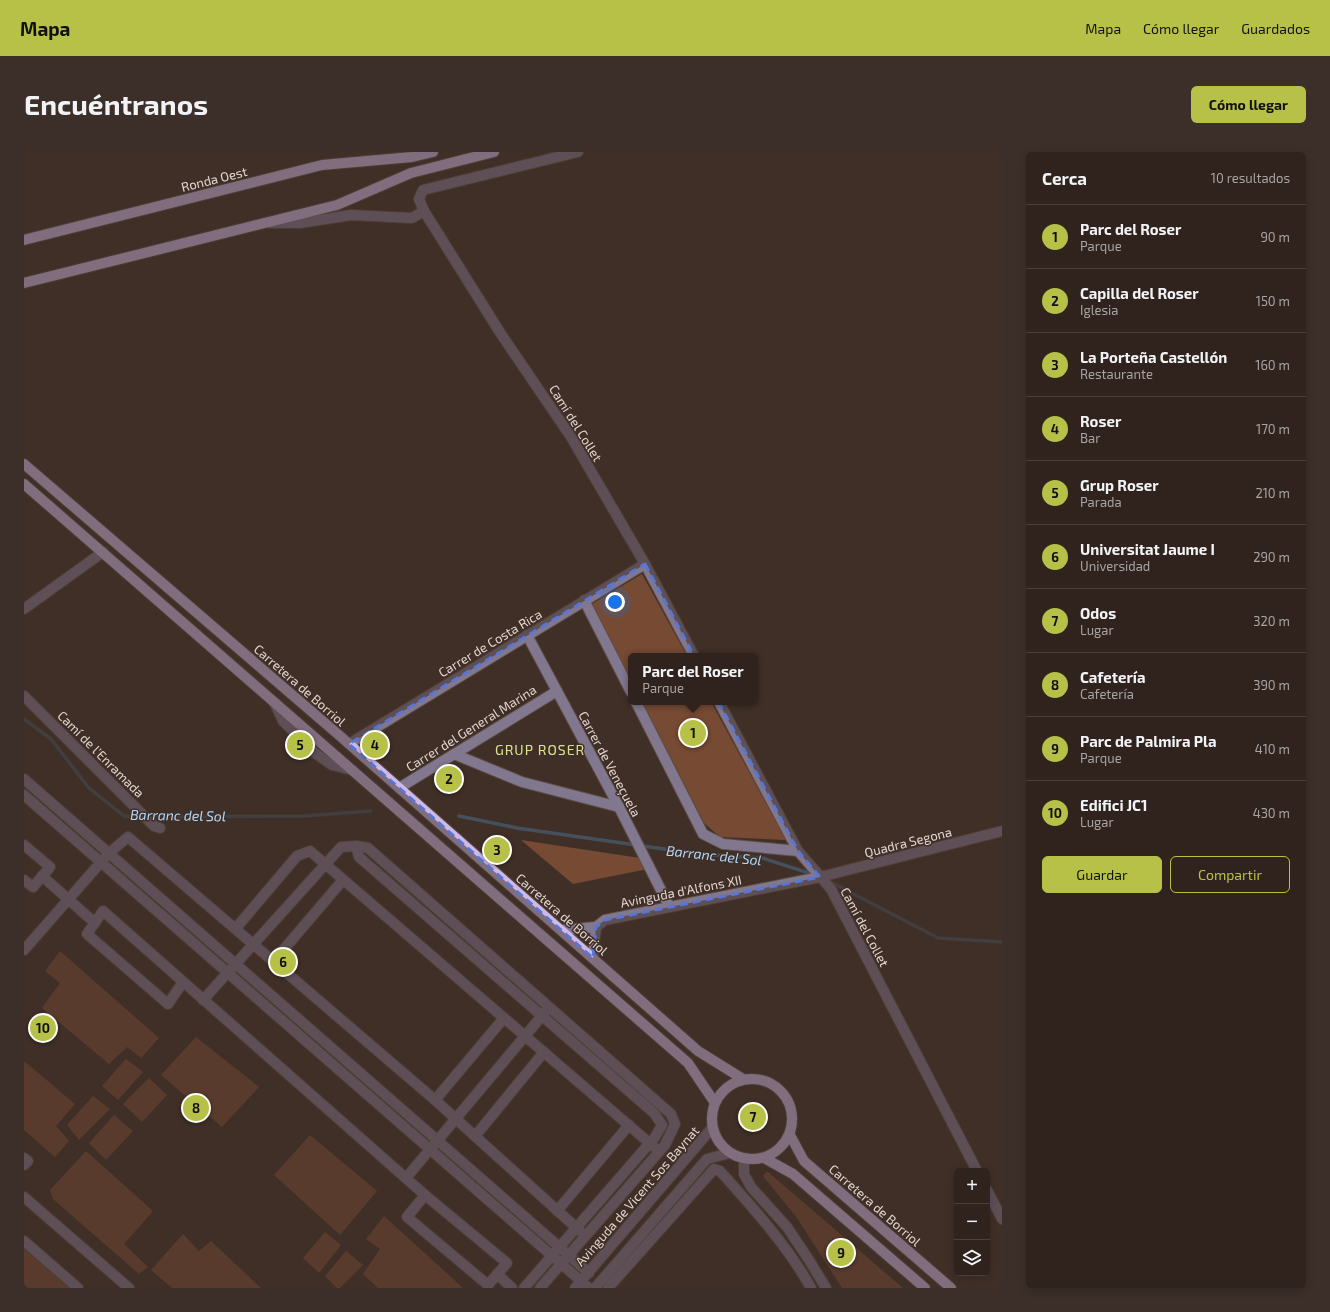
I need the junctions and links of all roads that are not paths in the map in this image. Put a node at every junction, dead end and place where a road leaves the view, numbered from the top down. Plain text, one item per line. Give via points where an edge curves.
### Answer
1 (433, 152) edge
2 (494, 152) edge
3 (578, 152) edge
4 (417, 154) edge
5 (424, 211) junction
6 (262, 224) junction
7 (24, 240) edge
8 (24, 283) edge
9 (24, 464) edge
10 (24, 484) edge
11 (103, 552) junction
12 (644, 564) junction
13 (584, 600) junction
14 (24, 609) edge
15 (527, 635) junction
16 (692, 653) edge
17 (628, 686) edge
18 (557, 691) junction
19 (24, 696) edge
20 (638, 705) edge
21 (721, 705) edge
22 (349, 744) junction
23 (454, 754) junction
24 (24, 779) edge
25 (399, 788) junction
26 (611, 793) junction
27 (24, 795) edge
28 (592, 799) junction
29 (619, 807) junction
30 (160, 828) dead end
31 (1002, 831) edge
32 (24, 845) edge
33 (356, 846) junction
34 (798, 851) junction
35 (109, 853) junction
36 (100, 862) junction
37 (325, 864) junction
38 (42, 876) junction
39 (820, 876) junction
40 (24, 880) edge
41 (343, 880) junction
42 (69, 898) junction
43 (669, 906) junction
44 (95, 923) junction
45 (596, 927) junction
46 (236, 928) junction
47 (562, 930) junction
48 (254, 943) junction
49 (24, 950) edge
50 (593, 958) junction
51 (273, 962) junction
52 (236, 964) junction
53 (228, 973) junction
54 (183, 982) junction
55 (204, 1000) junction
56 (549, 1006) junction
57 (542, 1016) junction
58 (504, 1018) junction
59 (524, 1035) junction
60 (544, 1052) junction
61 (743, 1079) junction
62 (435, 1100) junction
63 (715, 1102) junction
64 (456, 1118) junction
65 (629, 1125) junction
66 (712, 1128) junction
67 (476, 1135) junction
68 (790, 1135) junction
69 (437, 1140) junction
70 (650, 1143) junction
71 (430, 1149) junction
72 (659, 1151) junction
73 (730, 1153) junction
74 (24, 1158) edge
75 (744, 1158) junction
76 (764, 1158) junction
77 (24, 1165) edge
78 (975, 1168) edge
79 (406, 1178) junction
80 (425, 1195) junction
81 (990, 1196) edge
82 (24, 1197) edge
83 (557, 1211) junction
84 (1002, 1219) edge
85 (577, 1227) junction
86 (585, 1236) junction
87 (24, 1241) edge
88 (560, 1247) junction
89 (569, 1255) junction
90 (552, 1256) junction
91 (561, 1264) junction
92 (589, 1273) junction
93 (497, 1274) junction
94 (578, 1284) edge
95 (604, 1286) edge
96 (78, 1288) edge
97 (129, 1288) edge
98 (512, 1288) edge
99 (524, 1288) edge
100 (540, 1288) edge
101 (589, 1288) edge
102 (811, 1288) edge
103 (826, 1288) edge
104 (925, 1288) edge
105 (950, 1288) edge

1 - 4 main road, Ronda Oest
2 - 6 main road via 411,173 337,205
3 - 5 street via 423,190 419,199
4 - 7 main road, Ronda Oest via 322,166
5 - 6 street via 412,218 351,215 300,223
5 - 12 street, Camí del Collet via 501,334 571,436
6 - 8 main road
9 - 22 main road, Carretera de Borriol
10 - 11 main road
11 - 14 street
11 - 63 main road via 688,1063
12 - 13 street, Carrer de Costa Rica
12 - 16 street, Camí del Collet
13 - 15 street, Carrer de Costa Rica
13 - 17 street
15 - 18 street, Carrer de Veneçuela
15 - 22 street, Carrer de Costa Rica
18 - 23 street, Carrer del General Marina
18 - 26 street, Carrer de Veneçuela
19 - 30 street, Camí de l'Enramada via 154,826
20 - 34 street via 703,834 723,844
21 - 34 street, Camí del Collet
22 - 25 main road, Carretera de Borriol
23 - 25 street, Carrer del General Marina
23 - 28 street via 522,782
24 - 35 street
25 - 47 main road, Carretera de Borriol
26 - 28 street
26 - 29 street, Carrer de Veneçuela
27 - 36 street
28 - 29 street
29 - 43 street, Carrer de Veneçuela
31 - 39 street, Quadra Segona
32 - 38 street via 50,867
33 - 37 street via 341,847
33 - 56 street via 368,848
33 - 57 street via 359,857
34 - 39 street, Camí del Collet
35 - 36 street
35 - 46 street via 128,837
35 - 52 street
36 - 42 street
36 - 53 street
37 - 41 street
37 - 46 street via 310,851 297,856
37 - 48 street
38 - 40 street via 33,887
38 - 42 street
39 - 43 street, Avinguda d'Alfons XII
39 - 78 street, Camí del Collet via 830,889
41 - 51 street
41 - 58 street
42 - 44 street
42 - 49 street
43 - 45 street, Avinguda d'Alfons XII via 605,920
44 - 54 street via 103,911
44 - 54 street via 87,934 168,1004
45 - 47 street, Avinguda d'Alfons XII
45 - 50 street
46 - 48 street
47 - 50 main road, Carretera de Borriol
48 - 51 street
48 - 52 street
50 - 61 main road, Carretera de Borriol via 698,1051
51 - 62 street
52 - 53 street
52 - 69 street
53 - 55 street
53 - 71 street
54 - 55 street
55 - 79 street
56 - 57 street
56 - 72 street via 671,1114 675,1124 671,1135
57 - 59 street
57 - 70 street via 654,1113 662,1125
58 - 59 street
58 - 62 street
59 - 60 street
59 - 64 street
60 - 65 street
60 - 67 street
61 - 63 main road via 726,1087
61 - 68 main road via 765,1080 784,1093 793,1113
62 - 64 street
63 - 66 main road
64 - 67 street
64 - 69 street
65 - 70 street
65 - 83 street
66 - 73 main road via 719,1142
66 - 92 street, Avinguda de Vicent Sos Baynat
67 - 83 street
68 - 76 main road via 779,1149
68 - 105 main road, Carretera de Borriol via 804,1160
69 - 71 street
69 - 88 street
70 - 72 street
70 - 85 street
71 - 79 street
71 - 90 street
72 - 86 street
73 - 75 main road
73 - 95 street via 707,1159
74 - 77 street via 28,1161
75 - 76 main road
75 - 103 street via 744,1174 751,1187 787,1227
76 - 104 main road via 793,1174
79 - 80 street
80 - 93 street via 507,1263
80 - 93 street via 406,1217 488,1285
81 - 84 street
82 - 97 street
83 - 85 street
85 - 86 street
85 - 88 street
86 - 89 street
87 - 96 street
88 - 89 street
88 - 90 street
89 - 91 street
89 - 92 street
90 - 91 street
90 - 99 street
91 - 94 street
91 - 100 street
92 - 94 street, Avinguda de Vicent Sos Baynat
93 - 98 street
94 - 101 street, Avinguda de Vicent Sos Baynat
95 - 102 street via 714,1169 720,1171 775,1234

